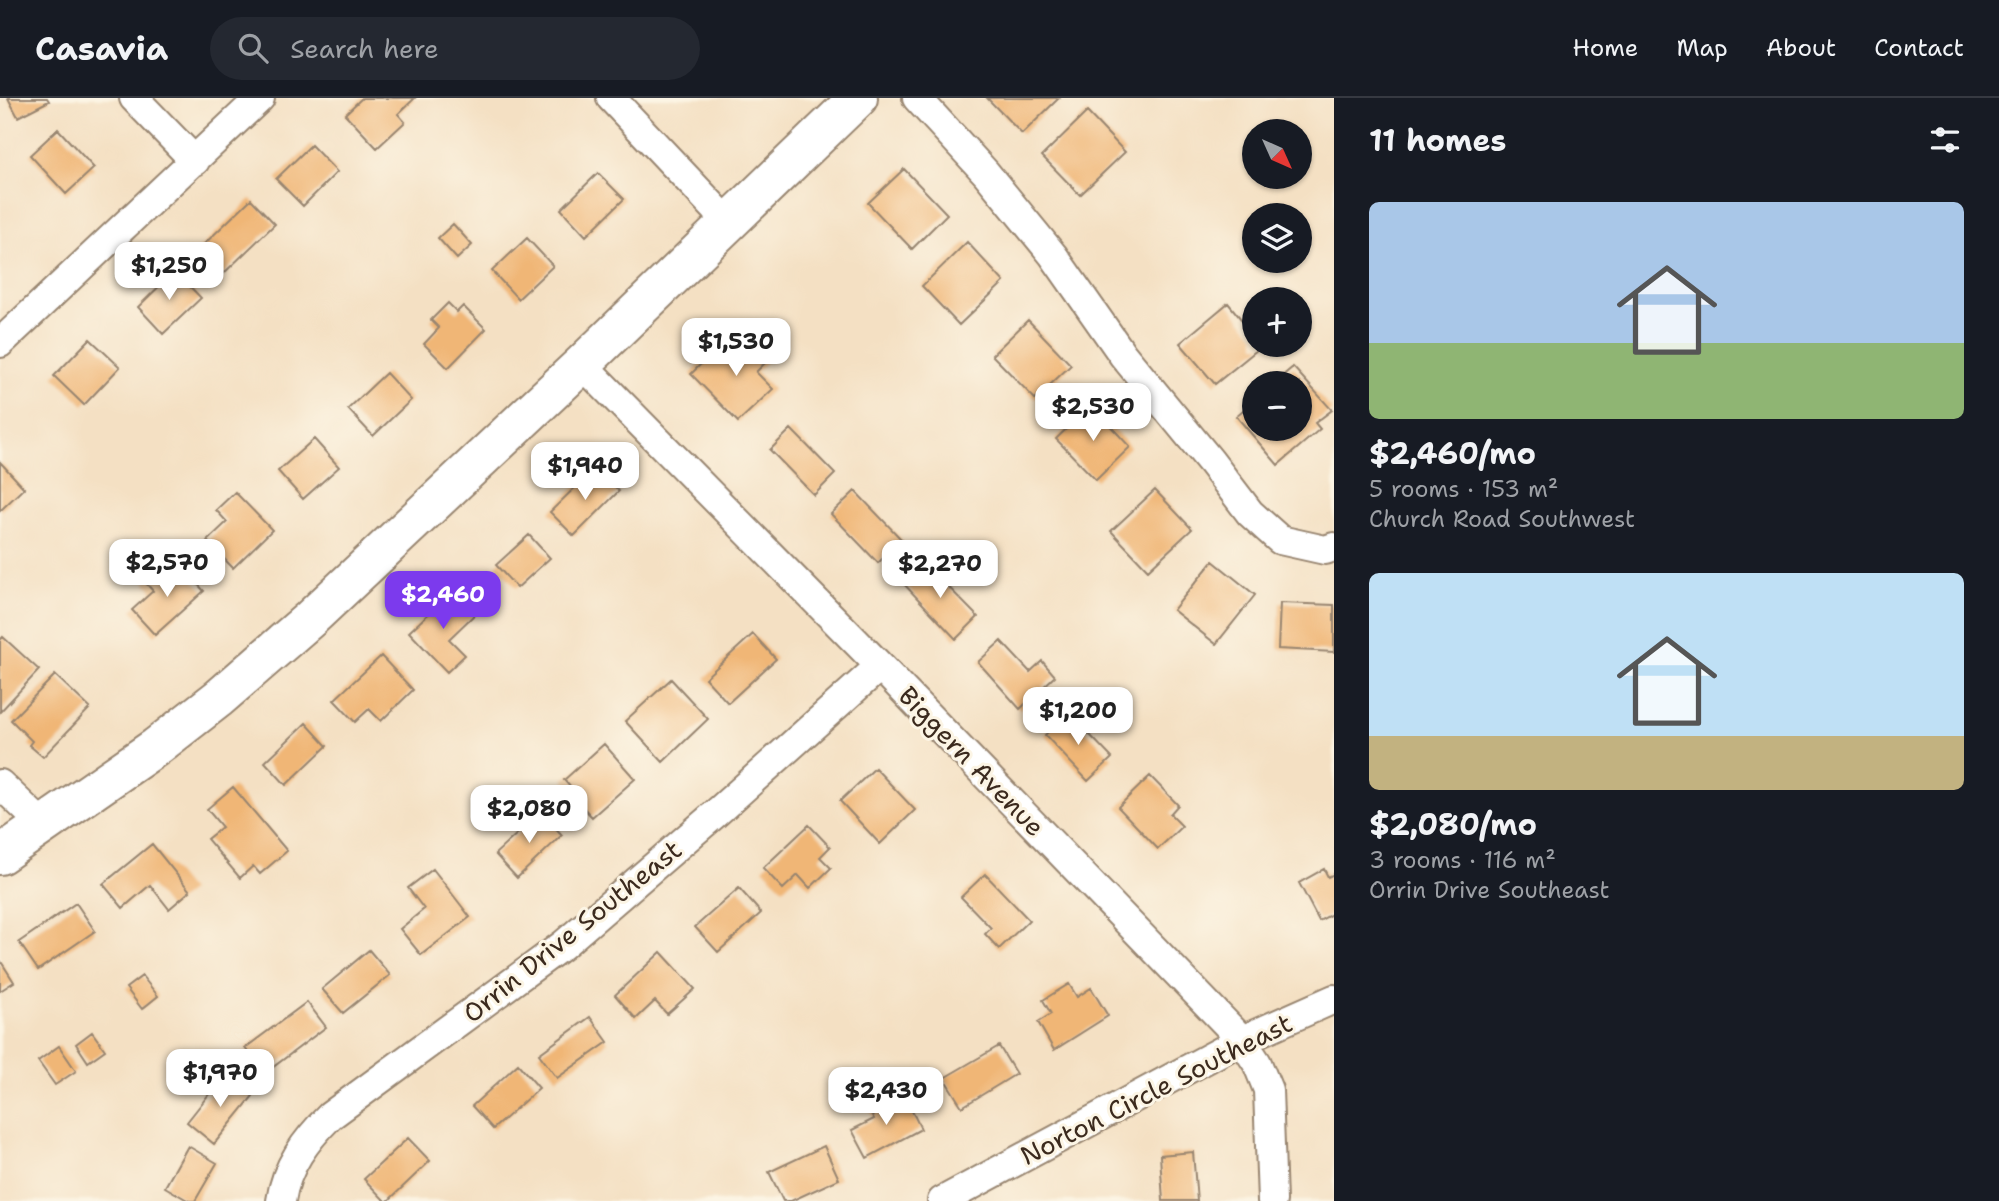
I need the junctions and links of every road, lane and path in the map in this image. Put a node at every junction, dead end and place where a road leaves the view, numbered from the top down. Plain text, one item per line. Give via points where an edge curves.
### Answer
1 (134, 98) edge
2 (260, 98) edge
3 (611, 98) edge
4 (858, 98) edge
5 (917, 98) edge
6 (195, 161) junction
7 (728, 222) junction
8 (0, 343) edge
9 (582, 364) junction
10 (1334, 547) edge
11 (880, 666) junction
12 (0, 783) edge
13 (44, 826) junction
14 (0, 855) edge
15 (1334, 999) edge
16 (1242, 1040) junction
17 (281, 1201) edge
18 (942, 1201) edge
19 (1272, 1201) edge

1 - 6 street
2 - 6 street
3 - 7 street
4 - 7 street
5 - 10 street via 1053,255 1123,355 1250,513 1280,540 1325,550
6 - 8 street
7 - 9 street
9 - 11 street, Biggern Avenue
9 - 13 street via 219,698
11 - 16 street, Biggern Avenue
11 - 17 street, Orrin Drive Southeast via 563,945 330,1116 296,1158
12 - 13 street
13 - 14 street
15 - 16 street, Norton Circle Southeast
16 - 18 street, Norton Circle Southeast
16 - 19 street, Biggern Avenue via 1268,1090

